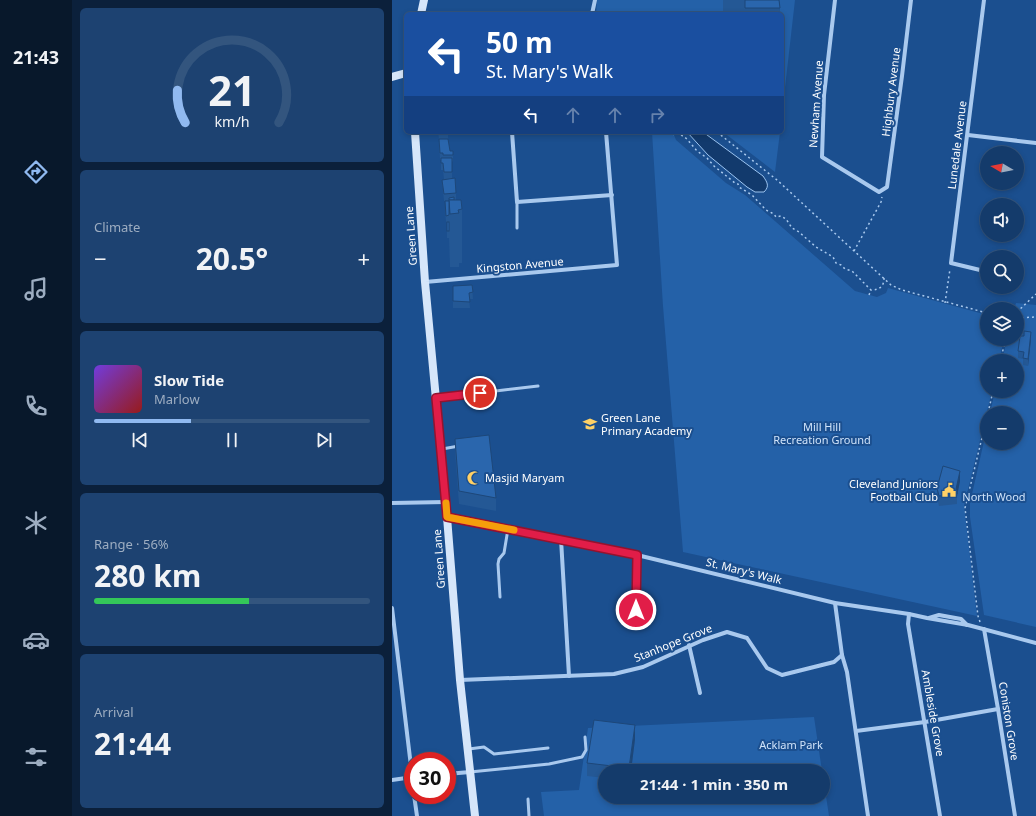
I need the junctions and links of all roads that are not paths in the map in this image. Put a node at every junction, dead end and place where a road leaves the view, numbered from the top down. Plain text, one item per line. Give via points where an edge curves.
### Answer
1 (422, 0) edge
2 (594, 0) edge
3 (835, 0) edge
4 (911, 0) edge
5 (984, 0) edge
6 (421, 12) edge
7 (592, 12) edge
8 (404, 73) edge
9 (392, 76) edge
10 (415, 134) edge
11 (512, 134) edge
12 (606, 134) edge
13 (968, 135) junction
14 (1036, 143) edge
15 (887, 187) joint
16 (612, 195) junction
17 (517, 202) junction
18 (517, 228) dead end
19 (980, 270) dead end
20 (425, 282) junction
21 (538, 386) dead end
22 (436, 398) junction
23 (461, 446) edge
24 (441, 449) junction
25 (446, 502) junction
26 (392, 503) edge
27 (447, 517) junction
28 (508, 529) junction
29 (560, 540) junction
30 (637, 555) junction
31 (500, 597) dead end
32 (835, 603) junction
33 (392, 608) edge
34 (909, 614) junction
35 (636, 623) dead end
36 (984, 629) junction
37 (1036, 643) edge
38 (689, 645) junction
39 (842, 655) junction
40 (569, 676) junction
41 (460, 680) junction
42 (700, 693) dead end
43 (998, 709) junction
44 (925, 722) junction
45 (856, 731) junction
46 (585, 737) dead end
47 (548, 748) dead end
48 (467, 749) junction
49 (410, 752) edge
50 (470, 772) junction
51 (456, 773) edge
52 (404, 778) edge
53 (392, 780) edge
54 (528, 798) dead end
55 (415, 804) edge
56 (417, 816) edge
57 (475, 816) edge
58 (529, 816) edge
59 (868, 816) edge
60 (940, 816) edge
61 (1014, 816) edge

1 - 6 street
2 - 7 street
3 - 15 street, Newham Avenue via 824,95 822,157 879,192
4 - 15 street, Highbury Avenue
5 - 13 street, Lunedale Avenue
8 - 9 street
10 - 20 street, Green Lane
11 - 17 street
12 - 16 street
13 - 14 street
13 - 19 street, Lunedale Avenue via 951,263
16 - 17 street
16 - 20 street, Kingston Avenue via 617,265
17 - 18 lane
20 - 22 street, Green Lane
21 - 22 lane
22 - 24 street, Green Lane
23 - 24 lane
24 - 25 street, Green Lane
25 - 26 street
25 - 27 street, Green Lane
27 - 28 street, St. Mary's Walk
27 - 41 street, Green Lane
28 - 29 street, St. Mary's Walk
28 - 31 lane via 504,553 498,564
29 - 30 street, St. Mary's Walk
29 - 40 street
30 - 32 street, St. Mary's Walk
30 - 35 street
32 - 34 street, St. Mary's Walk
32 - 39 street
33 - 49 street
34 - 36 street, St. Mary's Walk
34 - 44 street, Ambleside Grove via 908,624
36 - 37 street, St. Mary's Walk
36 - 43 street, Coniston Grove
38 - 39 street, Stanhope Grove via 727,632 747,638 768,668 782,675 834,662
38 - 40 street, Stanhope Grove via 643,667 614,674
38 - 42 street
39 - 45 street via 848,672
40 - 41 street, Stanhope Grove
41 - 48 street, Green Lane
43 - 44 street
43 - 61 street, Coniston Grove
44 - 45 street
44 - 60 street, Ambleside Grove
45 - 59 street
46 - 50 lane via 586,750 582,757 549,764
47 - 48 lane via 494,754 484,747
48 - 50 street, Green Lane
50 - 51 street
50 - 57 street, Green Lane
52 - 53 street
54 - 58 lane
55 - 56 street

